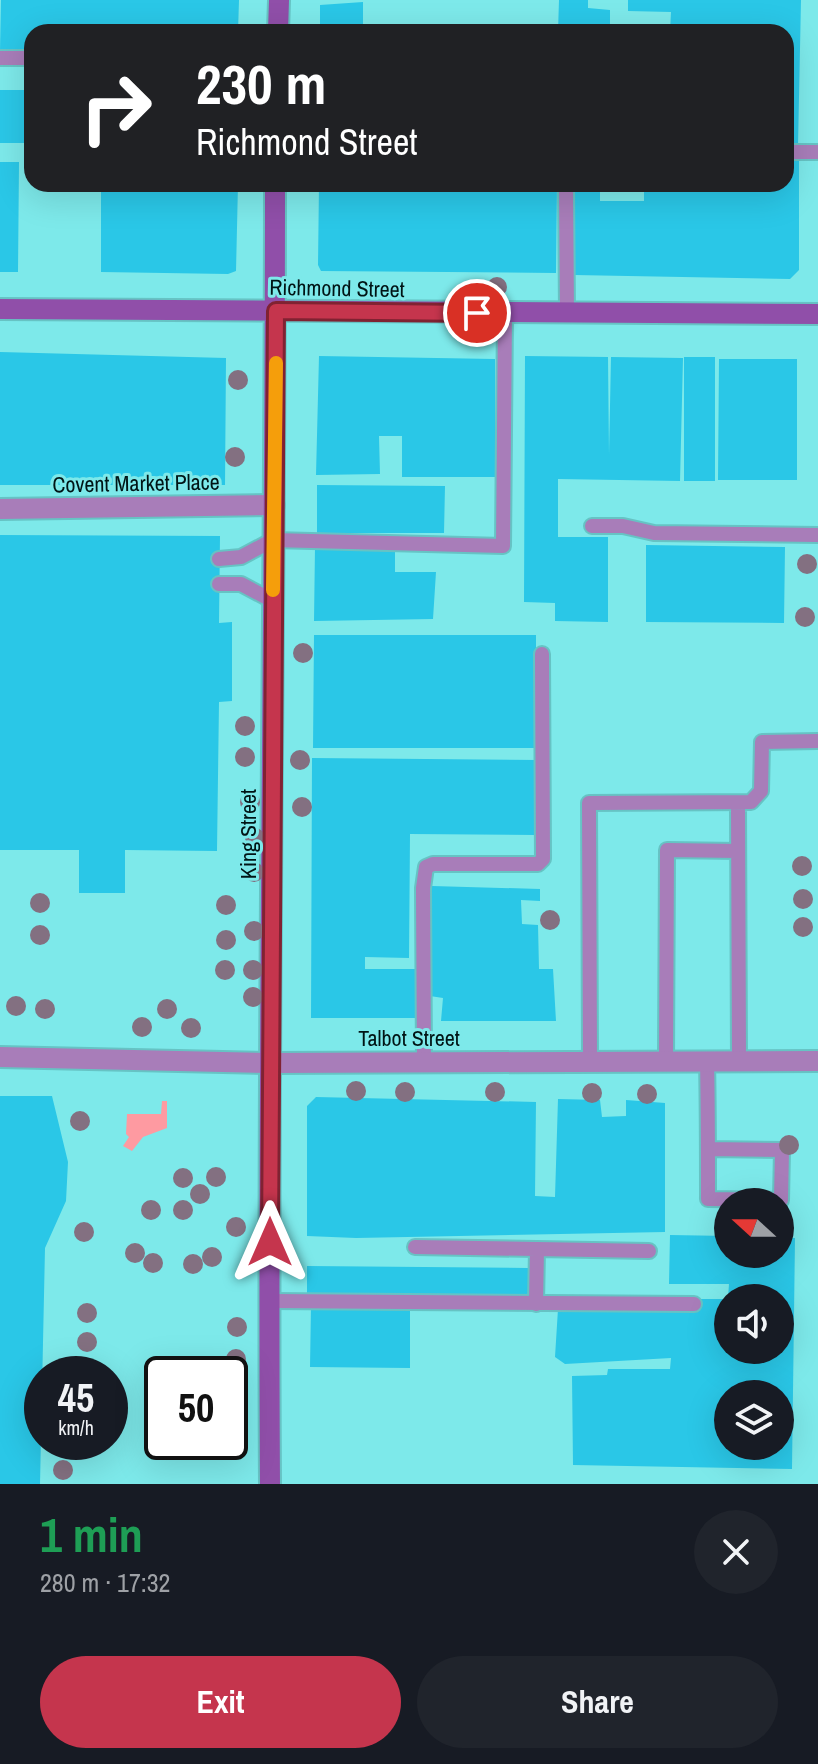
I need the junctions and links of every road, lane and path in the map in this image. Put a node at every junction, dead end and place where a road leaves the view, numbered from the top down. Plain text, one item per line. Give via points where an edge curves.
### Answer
1 (279, 0) edge
2 (278, 24) edge
3 (0, 58) edge
4 (24, 58) edge
5 (794, 152) edge
6 (818, 152) edge
7 (275, 192) edge
8 (566, 192) edge
9 (0, 309) edge
10 (276, 311) junction
11 (505, 313) junction
12 (567, 313) junction
13 (818, 314) edge
14 (274, 505) junction
15 (0, 509) edge
16 (592, 526) dead end
17 (818, 535) edge
18 (273, 540) junction
19 (219, 559) dead end
20 (219, 584) dead end
21 (273, 601) junction
22 (542, 654) dead end
23 (818, 741) edge
24 (738, 804) junction
25 (738, 851) junction
26 (0, 1057) edge
27 (666, 1061) junction
28 (707, 1061) junction
29 (818, 1061) edge
30 (424, 1062) junction
31 (590, 1062) junction
32 (739, 1062) junction
33 (270, 1063) junction
34 (708, 1149) junction
35 (415, 1247) dead end
36 (537, 1249) junction
37 (649, 1251) dead end
38 (270, 1301) junction
39 (536, 1304) junction
40 (694, 1304) dead end
41 (270, 1484) edge

1 - 2 main road
3 - 4 lane
5 - 6 lane
7 - 10 main road, King Street
8 - 12 lane
9 - 10 main road, Richmond Street
10 - 11 main road, Richmond Street
10 - 14 main road, King Street
11 - 12 main road, Richmond Street
11 - 18 lane via 503,546
12 - 13 main road, Richmond Street
14 - 15 street, Covent Market Place
14 - 18 main road, King Street
16 - 17 lane via 654,533
18 - 19 lane via 241,557
18 - 21 main road, King Street
20 - 21 lane via 241,584
21 - 33 main road, King Street
22 - 30 lane via 543,859 538,864 426,867
23 - 24 lane via 762,742 761,791 756,800
24 - 25 lane
24 - 31 lane via 589,803
25 - 27 lane via 667,850
25 - 32 lane
26 - 33 street, Talbot Street
27 - 28 street, Talbot Street
27 - 31 street, Talbot Street
28 - 32 street, Talbot Street
28 - 34 lane
29 - 32 street, Talbot Street
30 - 31 street, Talbot Street
30 - 33 street, Talbot Street
33 - 38 main road, King Street
34 - 34 lane via 708,1199 781,1200 782,1150
35 - 36 lane
36 - 37 lane
36 - 39 lane
38 - 39 lane
38 - 41 main road, King Street
39 - 40 lane

